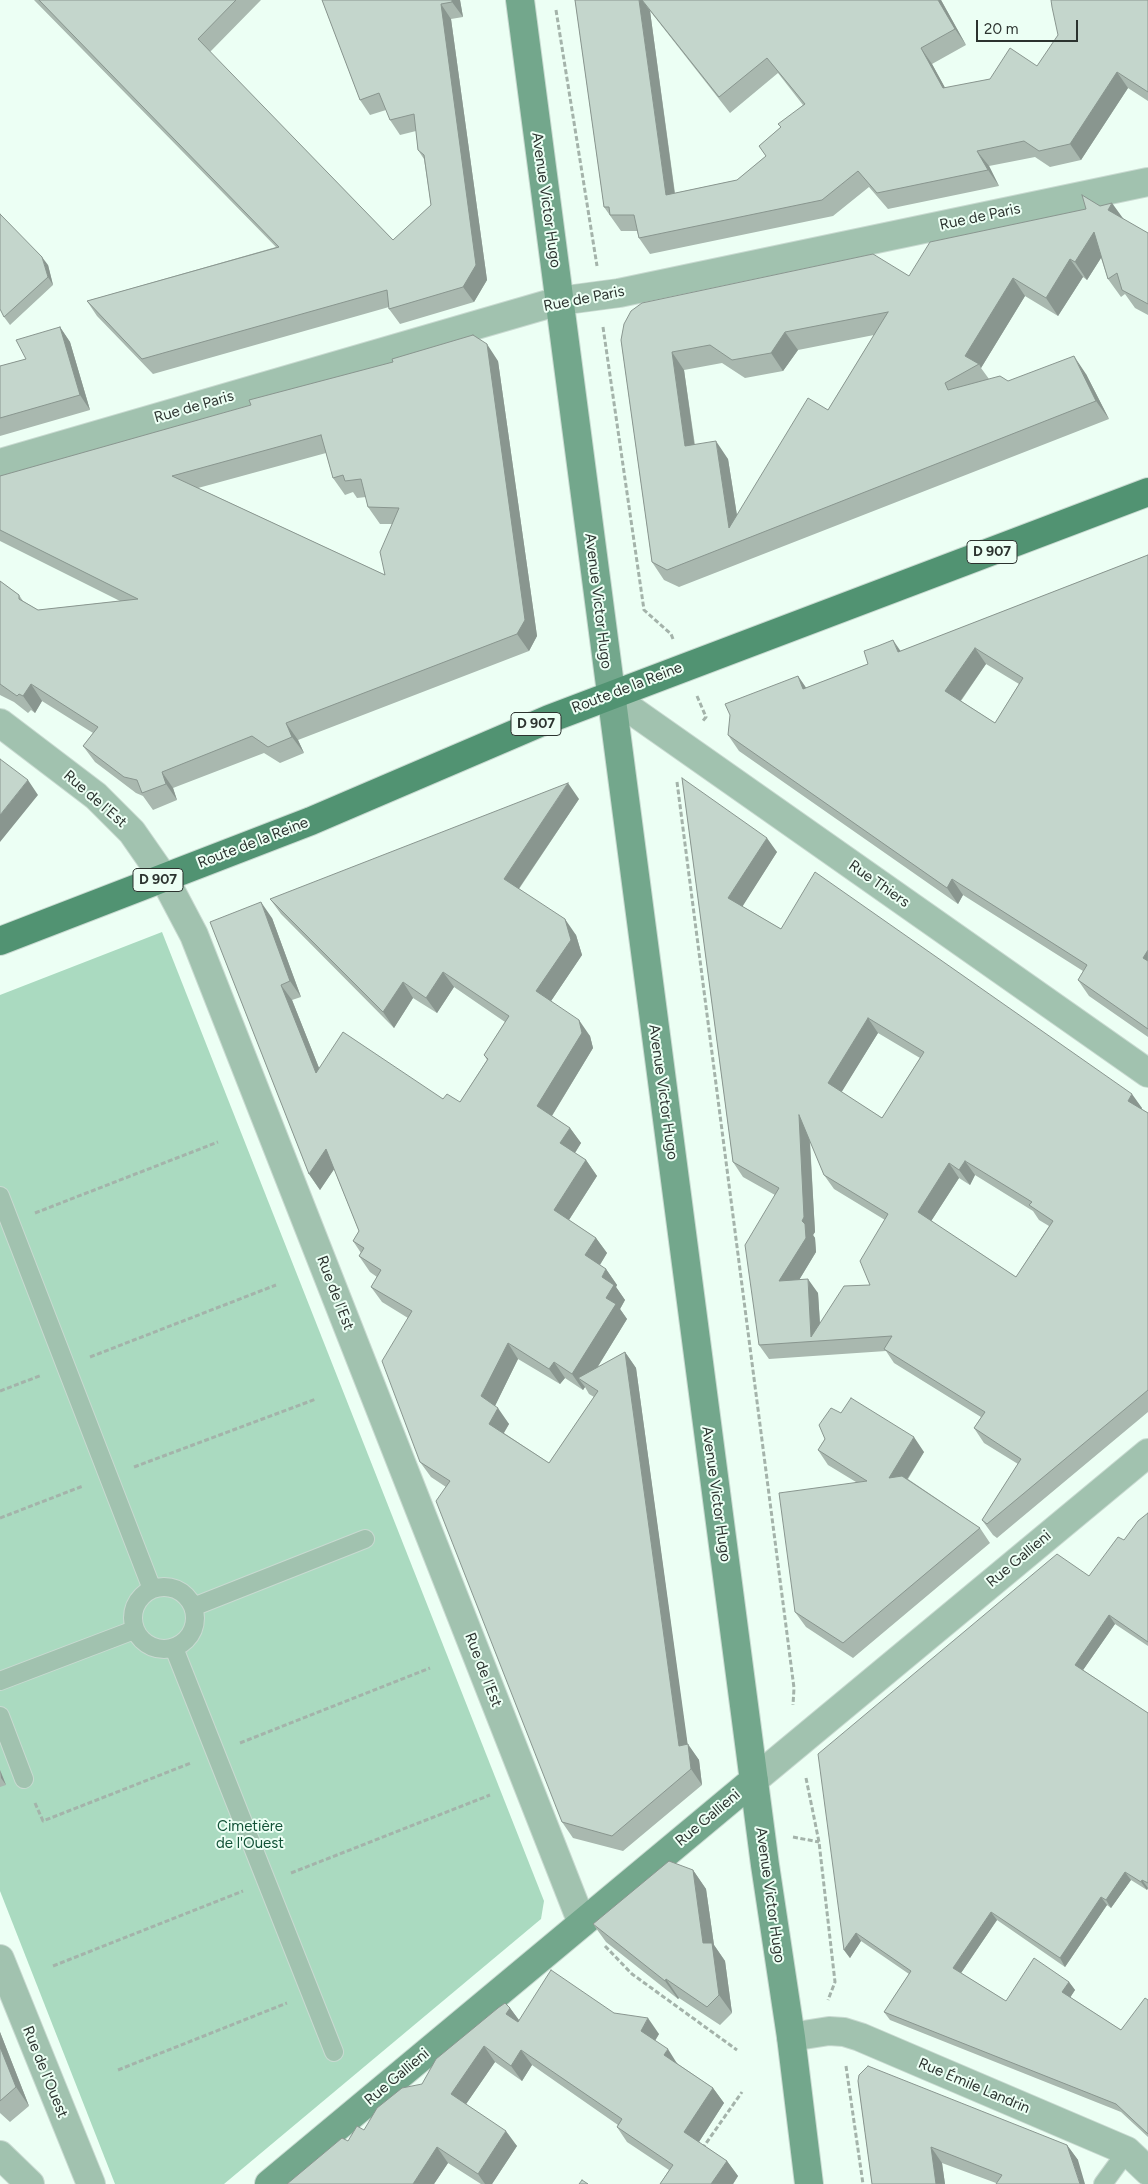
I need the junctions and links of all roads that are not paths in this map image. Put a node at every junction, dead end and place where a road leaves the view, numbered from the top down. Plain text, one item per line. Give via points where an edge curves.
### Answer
1 (520, 0) edge
2 (1148, 182) edge
3 (559, 301) junction
4 (0, 462) edge
5 (1148, 492) edge
6 (610, 695) junction
7 (0, 723) edge
8 (164, 878) junction
9 (0, 941) edge
10 (1148, 1073) edge
11 (0, 1196) edge
12 (1148, 1453) edge
13 (365, 1539) dead end
14 (152, 1589) junction
15 (193, 1607) junction
16 (134, 1630) junction
17 (174, 1648) junction
18 (0, 1681) edge
19 (0, 1716) edge
20 (24, 1779) dead end
21 (754, 1780) junction
22 (582, 1923) junction
23 (0, 1960) edge
24 (791, 2037) junction
25 (334, 2052) dead end
26 (1127, 2150) junction
27 (0, 2155) edge
28 (1148, 2171) edge
29 (30, 2184) edge
30 (91, 2184) edge
31 (269, 2184) edge
32 (809, 2184) edge
33 (1103, 2184) edge

1 - 3 street, Avenue Victor Hugo
2 - 3 street, Rue de Paris via 619,293
3 - 4 street, Rue de Paris
3 - 6 street, Avenue Victor Hugo
5 - 6 main road, Route de la Reine / D 907
6 - 8 main road, Route de la Reine / D 907 via 311,821
6 - 10 street, Rue Thiers
6 - 21 street, Avenue Victor Hugo
7 - 8 street, Rue de l'Est via 96,796 132,832
8 - 9 main road, Route de la Reine / D 907
8 - 22 street, Rue de l'Est via 194,935
11 - 14 lane
12 - 21 street, Rue Gallieni
13 - 15 lane
14 - 15 lane via 177,1590
14 - 16 lane via 135,1605 132,1617
15 - 17 lane via 195,1620 192,1632 185,1642
16 - 17 lane via 150,1647
16 - 18 lane
17 - 25 lane
19 - 20 lane
21 - 22 street, Rue Gallieni
21 - 24 street, Avenue Victor Hugo
22 - 31 street, Rue Gallieni
23 - 30 street, Rue de l'Ouest
24 - 26 street, Rue Émile Landrin via 844,2032
24 - 32 street, Avenue Victor Hugo
26 - 28 street, Rue Émile Landrin
26 - 33 lane
27 - 29 street

